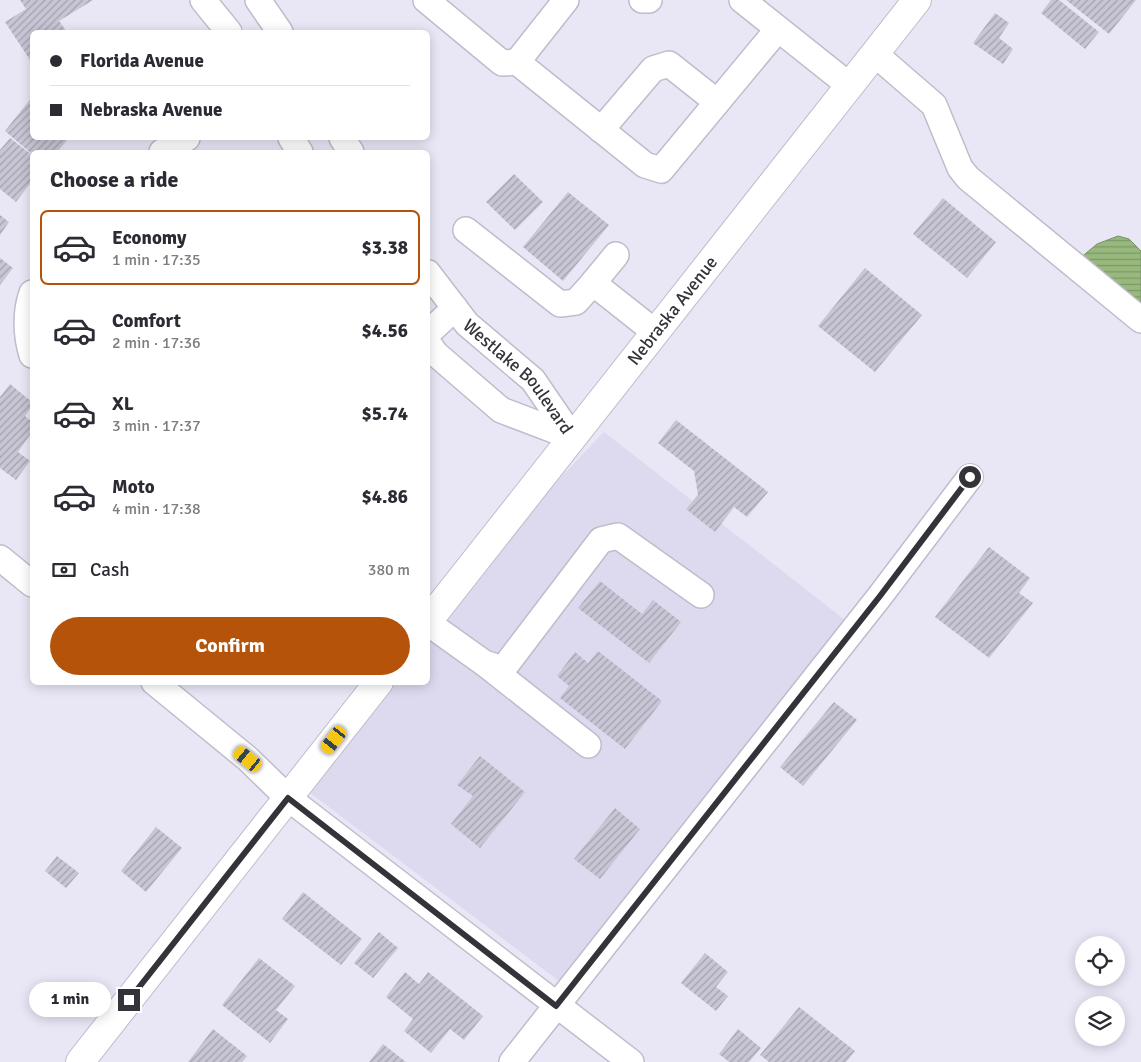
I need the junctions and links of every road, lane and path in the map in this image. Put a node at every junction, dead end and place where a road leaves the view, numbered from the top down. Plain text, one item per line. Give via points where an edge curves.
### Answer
1 (203, 0) edge
2 (258, 0) edge
3 (426, 0) edge
4 (566, 0) edge
5 (642, 0) edge
6 (649, 0) edge
7 (742, 0) edge
8 (917, 0) edge
9 (778, 29) junction
10 (227, 30) edge
11 (279, 30) edge
12 (875, 54) junction
13 (516, 62) junction
14 (850, 86) junction
15 (718, 102) junction
16 (602, 130) junction
17 (183, 140) edge
18 (166, 150) edge
19 (466, 230) dead end
20 (616, 255) dead end
21 (430, 275) edge
22 (593, 283) junction
23 (30, 306) edge
24 (455, 308) junction
25 (1141, 320) edge
26 (430, 331) edge
27 (655, 332) junction
28 (430, 346) edge
29 (30, 348) edge
30 (572, 437) junction
31 (970, 477) dead end
32 (0, 558) edge
33 (30, 582) edge
34 (701, 596) dead end
35 (430, 619) edge
36 (430, 623) edge
37 (484, 663) junction
38 (158, 685) edge
39 (377, 685) edge
40 (588, 745) dead end
41 (288, 798) junction
42 (556, 1006) junction
43 (80, 1062) edge
44 (512, 1062) edge
45 (630, 1062) edge

1 - 10 street
2 - 11 street
3 - 13 street via 502,62
4 - 13 street
5 - 6 street
7 - 9 street
8 - 12 main road, Nebraska Avenue
9 - 14 street
9 - 15 street
12 - 14 main road, Nebraska Avenue
12 - 25 street via 934,105 960,168 968,178
13 - 16 street
14 - 27 main road, Nebraska Avenue
15 - 16 street via 669,64 653,69
15 - 16 street via 662,170 645,165
17 - 18 street
19 - 22 street via 560,304 576,302
20 - 22 street
21 - 24 street, Westlake Boulevard
22 - 27 street
23 - 29 street via 27,326
24 - 26 street
24 - 30 street, Westlake Boulevard via 468,324 533,380
27 - 30 main road, Nebraska Avenue
28 - 30 street, Westlake Boulevard via 501,410
30 - 35 main road, Nebraska Avenue
31 - 42 street
32 - 33 street
34 - 37 street via 618,536 601,540 503,668
36 - 37 street
37 - 40 street
38 - 41 street via 248,759
39 - 41 main road
41 - 42 street
41 - 43 main road
42 - 44 street
42 - 45 street

